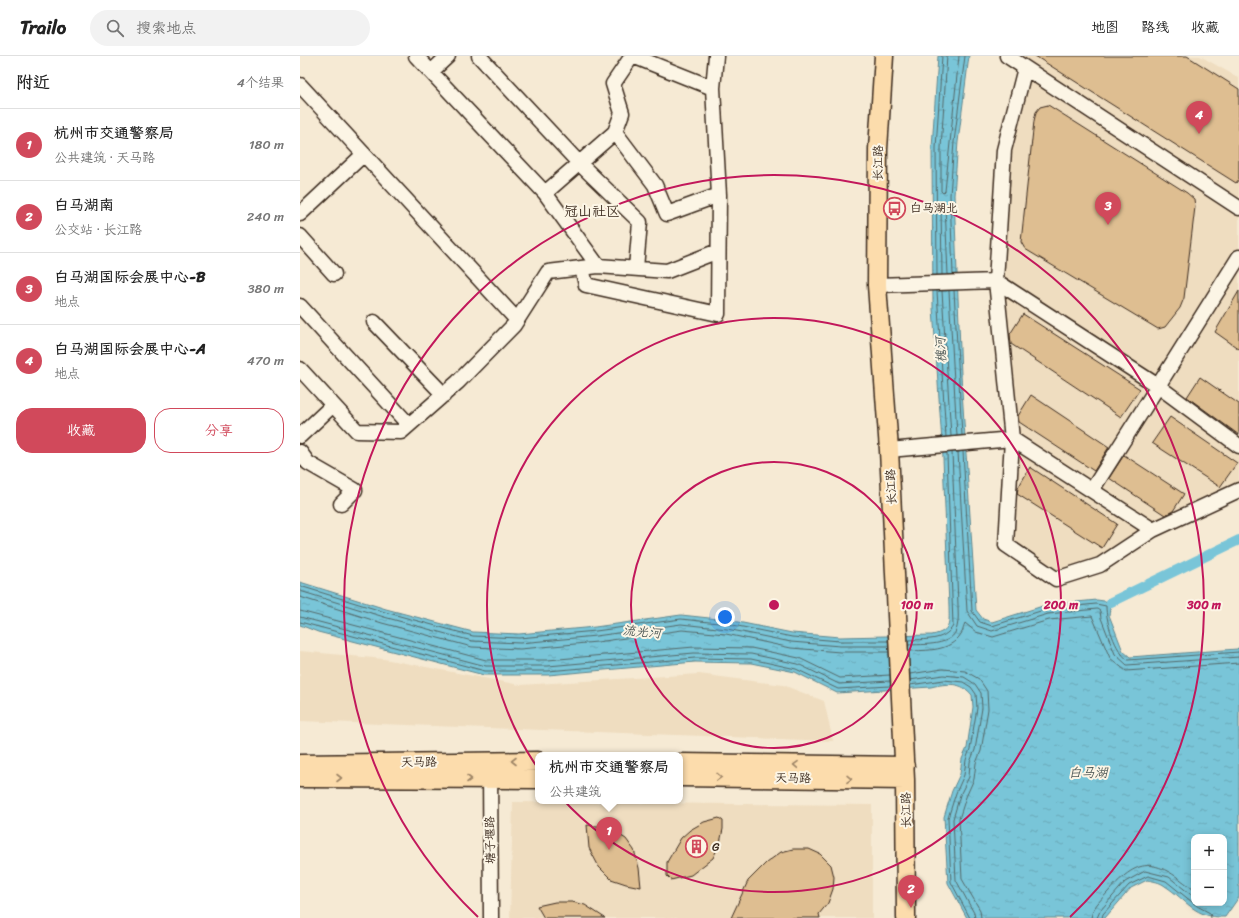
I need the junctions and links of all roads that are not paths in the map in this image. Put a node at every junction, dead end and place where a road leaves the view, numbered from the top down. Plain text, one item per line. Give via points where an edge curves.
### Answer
1 (416, 56) edge
2 (448, 56) edge
3 (479, 56) edge
4 (633, 56) edge
5 (716, 56) edge
6 (884, 56) edge
7 (1007, 56) edge
8 (1025, 68) junction
9 (431, 72) junction
10 (300, 85) edge
11 (713, 88) junction
12 (615, 132) junction
13 (364, 154) junction
14 (580, 163) junction
15 (545, 193) junction
16 (719, 195) junction
17 (1239, 208) edge
18 (300, 214) edge
19 (300, 236) edge
20 (718, 251) junction
21 (1239, 257) edge
22 (598, 266) junction
23 (582, 268) junction
24 (636, 268) junction
25 (334, 274) dead end
26 (996, 281) junction
27 (877, 285) junction
28 (300, 306) edge
29 (518, 320) junction
30 (374, 322) dead end
31 (300, 369) edge
32 (1158, 386) junction
33 (444, 395) junction
34 (333, 405) junction
35 (409, 425) junction
36 (300, 436) edge
37 (1012, 439) junction
38 (1239, 446) edge
39 (889, 450) junction
40 (300, 452) edge
41 (1092, 490) junction
42 (1239, 490) edge
43 (341, 504) dead end
44 (1153, 530) junction
45 (490, 761) junction
46 (535, 761) edge
47 (683, 763) edge
48 (300, 764) edge
49 (905, 773) junction
50 (683, 777) edge
51 (300, 778) edge
52 (490, 779) junction
53 (535, 779) edge
54 (491, 918) edge
55 (906, 918) edge

1 - 9 street
2 - 9 street
3 - 14 street
4 - 11 street
4 - 12 street via 613,84 622,113
5 - 11 street
6 - 27 main road, 长江路 via 878,150
7 - 8 street
8 - 17 street
8 - 26 street via 1004,150
9 - 15 street
10 - 13 street
11 - 16 street
12 - 14 street
12 - 16 street via 655,185 667,214
13 - 18 street
13 - 29 street
14 - 15 street
14 - 24 street via 640,222
15 - 22 street
16 - 20 street
19 - 25 street
20 - 23 street via 718,314 586,285
20 - 24 street via 667,271
21 - 32 street
22 - 23 street
22 - 24 street
23 - 29 street via 548,272
26 - 27 street
26 - 32 street
26 - 37 street
27 - 39 main road, 长江路
28 - 35 street
29 - 33 street
30 - 33 street
31 - 34 street
32 - 38 street
32 - 41 street
33 - 35 street
34 - 35 street via 357,431 401,432
34 - 36 street
37 - 39 street
37 - 41 street
37 - 44 street via 1006,545 1056,579 1100,565
39 - 49 main road, 长江路
40 - 43 street via 308,463 355,490
41 - 44 street
42 - 44 street
46 -> 45 main road, 天马路
45 - 48 main road, 天马路
45 - 52 street, 塘子堰路
49 -> 47 main road, 天马路
50 -> 49 main road, 天马路
49 - 55 main road, 长江路
51 -> 52 main road, 天马路
52 - 53 main road, 天马路
52 - 54 street, 塘子堰路

